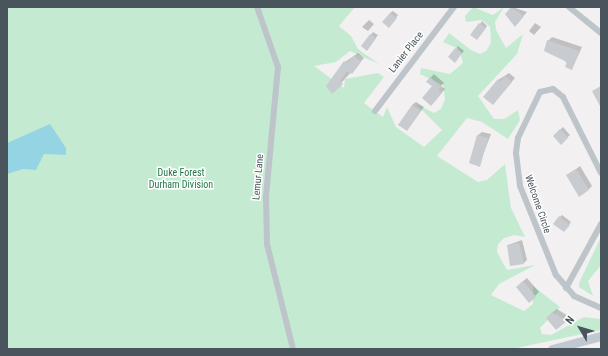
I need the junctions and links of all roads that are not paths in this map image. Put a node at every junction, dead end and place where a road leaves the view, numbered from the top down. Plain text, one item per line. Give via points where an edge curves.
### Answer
1 (257, 7) edge
2 (454, 7) edge
3 (569, 7) edge
4 (601, 34) edge
5 (375, 111) dead end
6 (601, 173) edge
7 (601, 224) edge
8 (566, 288) junction
9 (601, 308) edge
10 (601, 336) edge
11 (293, 349) edge
12 (552, 349) edge

1 - 11 street, Lemur Lane via 278,67 266,197 267,244
2 - 5 street, Lanier Place
3 - 4 street
6 - 8 street, Welcome Circle via 563,97 553,90 540,92 518,138 517,176 534,225
7 - 8 street
8 - 9 street, Welcome Circle via 579,299
10 - 12 street

